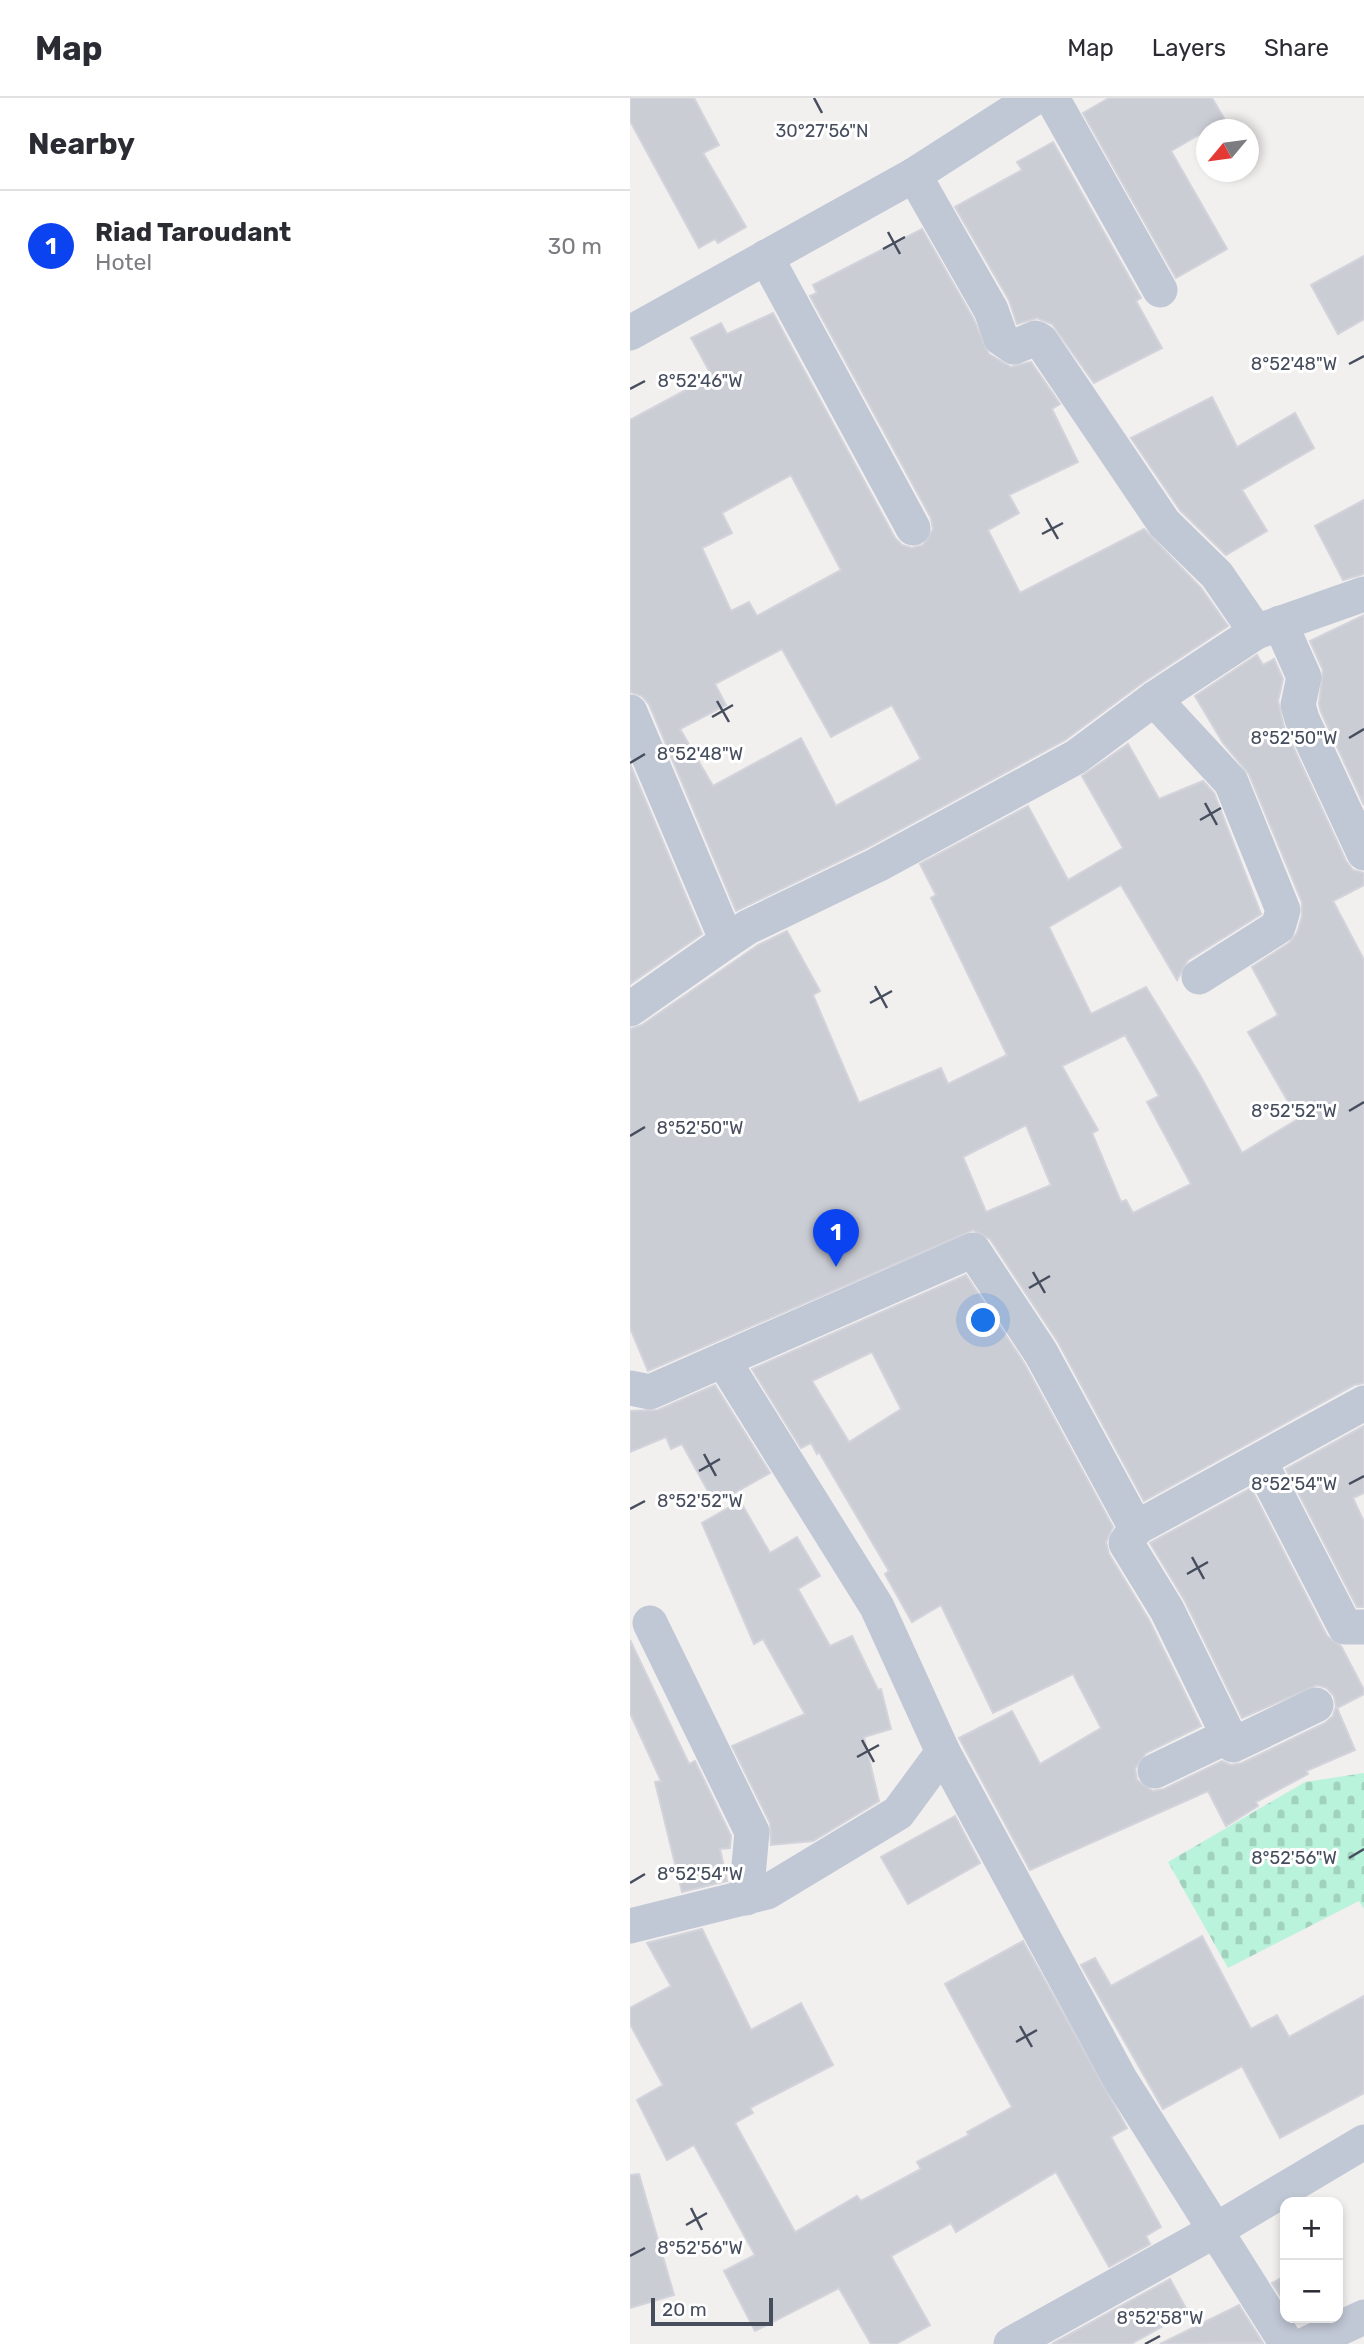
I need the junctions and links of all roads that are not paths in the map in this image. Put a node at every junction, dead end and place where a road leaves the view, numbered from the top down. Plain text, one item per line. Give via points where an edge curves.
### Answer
1 (1034, 98) edge
2 (1052, 98) edge
3 (914, 175) junction
4 (766, 257) junction
5 (1160, 290) dead end
6 (630, 333) edge
7 (914, 527) dead end
8 (1364, 594) edge
9 (1268, 627) junction
10 (1154, 699) junction
11 (630, 712) edge
12 (1364, 853) edge
13 (727, 940) junction
14 (1199, 977) dead end
15 (630, 1009) edge
16 (723, 1360) junction
17 (630, 1388) edge
18 (1364, 1403) edge
19 (1261, 1462) junction
20 (1136, 1528) junction
21 (650, 1623) dead end
22 (1364, 1627) edge
23 (1317, 1705) dead end
24 (1230, 1735) junction
25 (943, 1752) junction
26 (1155, 1771) dead end
27 (746, 1898) junction
28 (630, 1926) edge
29 (1364, 2142) edge
30 (1216, 2230) junction
31 (1364, 2317) edge
32 (1011, 2344) edge
33 (1287, 2344) edge
34 (1306, 2344) edge

1 - 3 street
2 - 5 street
3 - 4 street
3 - 9 street via 991,310 1001,338 1014,347 1036,338 1041,341 1164,523
4 - 6 street
4 - 7 street
8 - 9 street
9 - 10 street
9 - 12 street via 1304,677 1298,705 1302,719
10 - 13 street via 1076,757
10 - 14 street via 1231,782 1283,910 1278,927
11 - 13 street
13 - 15 street
16 - 17 street via 650,1392
16 - 20 street via 974,1250 1041,1353
16 - 25 street via 877,1607
18 - 19 street
19 - 20 street
19 - 22 street via 1345,1627
20 - 24 street via 1126,1544 1167,1610
21 - 27 street via 752,1832
23 - 24 street via 1233,1745
24 - 26 street
25 - 27 street via 898,1813 767,1892
25 - 30 street via 1121,2080
27 - 28 street
29 - 30 street
30 - 32 street
30 - 33 street
31 - 34 street

